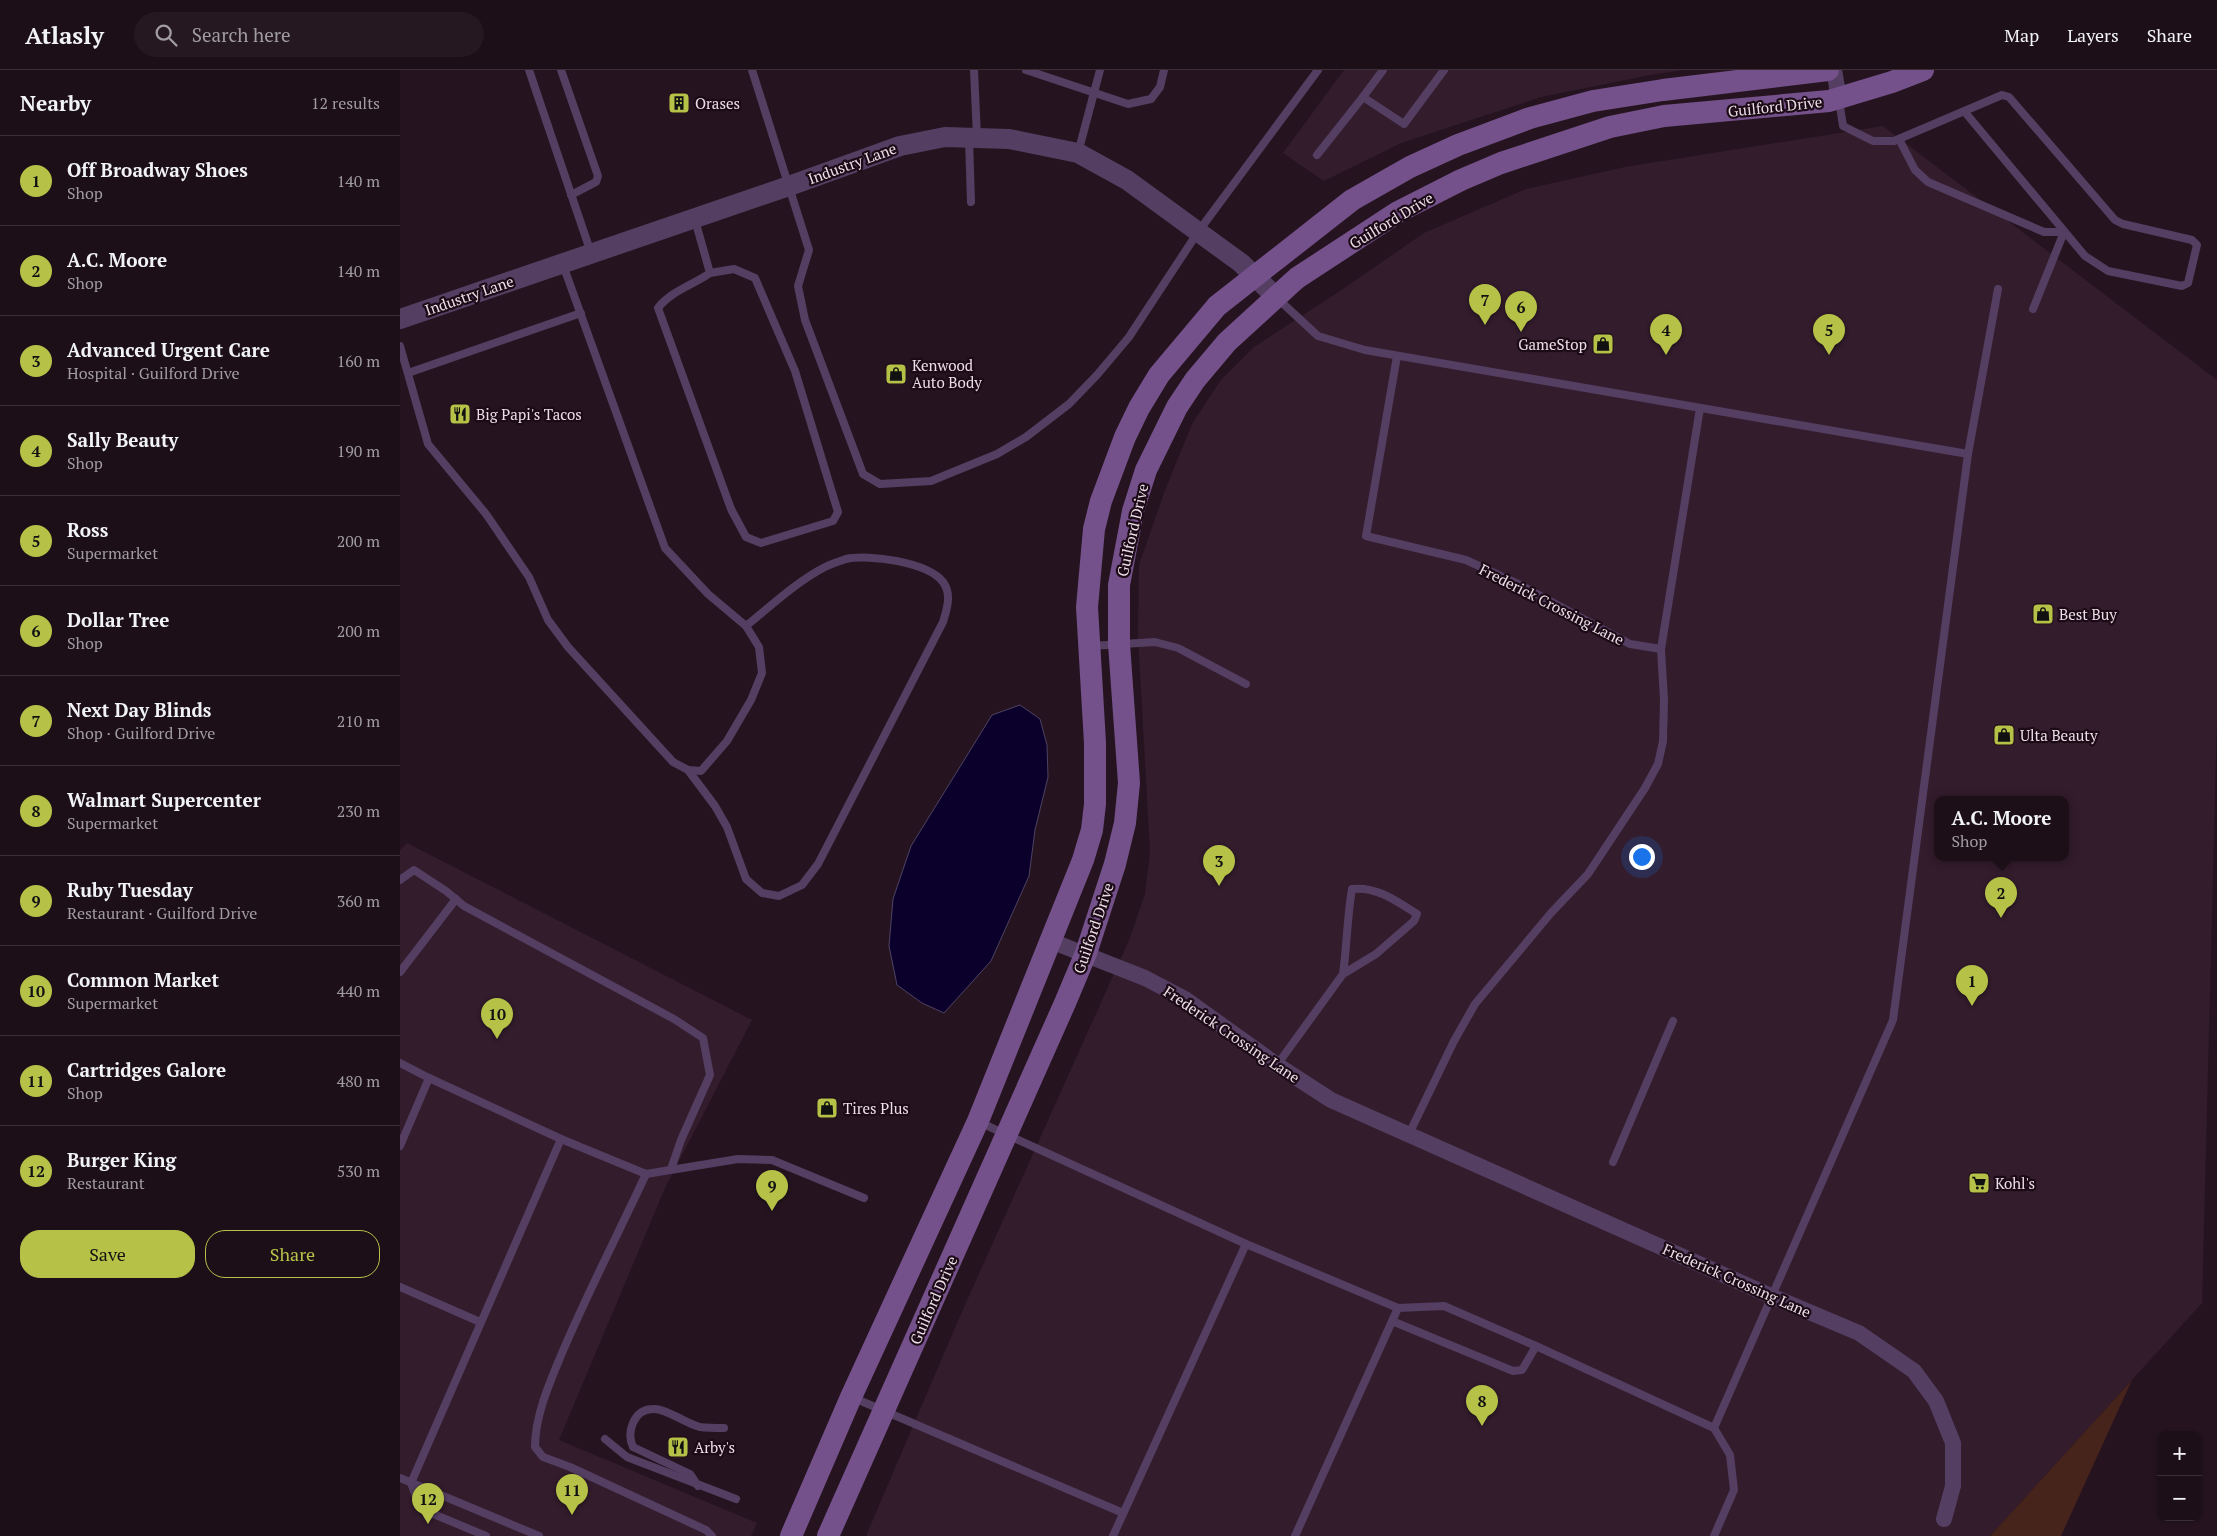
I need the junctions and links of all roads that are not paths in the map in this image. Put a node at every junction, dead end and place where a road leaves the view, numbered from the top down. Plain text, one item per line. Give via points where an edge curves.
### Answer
1 (529, 70) edge
2 (561, 70) edge
3 (752, 70) edge
4 (974, 70) edge
5 (1026, 70) edge
6 (1100, 70) edge
7 (1164, 70) edge
8 (1318, 70) edge
9 (1383, 70) edge
10 (1444, 70) edge
11 (1828, 70) edge
12 (1834, 70) edge
13 (1923, 70) edge
14 (1094, 92) junction
15 (1363, 97) junction
16 (1839, 98) junction
17 (1964, 111) junction
18 (973, 137) junction
19 (1899, 139) junction
20 (1078, 153) junction
21 (1317, 155) dead end
22 (789, 186) junction
23 (571, 195) junction
24 (971, 202) dead end
25 (694, 218) junction
26 (1198, 232) junction
27 (2064, 232) junction
28 (591, 253) junction
29 (563, 263) junction
30 (710, 273) junction
31 (1255, 277) junction
32 (1998, 289) dead end
33 (1276, 297) junction
34 (2034, 309) dead end
35 (580, 313) junction
36 (400, 319) edge
37 (400, 346) edge
38 (1397, 356) junction
39 (408, 373) junction
40 (1700, 408) junction
41 (1968, 454) junction
42 (746, 626) junction
43 (1119, 644) junction
44 (1089, 646) junction
45 (1661, 649) junction
46 (1246, 684) dead end
47 (688, 770) junction
48 (400, 880) edge
49 (456, 900) junction
50 (1051, 941) junction
51 (1086, 954) junction
52 (400, 972) edge
53 (1343, 974) junction
54 (1673, 1021) dead end
55 (400, 1063) edge
56 (1277, 1065) junction
57 (429, 1078) junction
58 (978, 1121) junction
59 (1409, 1134) junction
60 (1007, 1135) junction
61 (561, 1139) junction
62 (400, 1146) edge
63 (1612, 1162) dead end
64 (671, 1169) junction
65 (646, 1174) junction
66 (864, 1198) dead end
67 (1246, 1244) junction
68 (400, 1287) edge
69 (1771, 1296) junction
70 (1398, 1308) junction
71 (1392, 1321) junction
72 (480, 1322) junction
73 (1536, 1346) junction
74 (851, 1397) junction
75 (883, 1412) junction
76 (724, 1428) dead end
77 (1714, 1428) junction
78 (605, 1439) dead end
79 (400, 1478) edge
80 (411, 1483) junction
81 (698, 1486) junction
82 (736, 1499) dead end
83 (1123, 1513) junction
84 (1944, 1519) dead end
85 (486, 1536) edge
86 (540, 1536) edge
87 (712, 1536) edge
88 (791, 1536) edge
89 (828, 1536) edge
90 (1113, 1536) edge
91 (1295, 1536) edge
92 (1714, 1536) edge

1 - 23 lane
2 - 23 lane via 598,176 596,182
3 - 22 lane
4 - 18 lane
5 - 14 lane
6 - 14 lane
7 - 14 lane via 1160,87 1151,99 1128,104
8 - 26 lane
9 - 15 lane
10 - 15 lane via 1404,124
11 - 31 main road, Guilford Drive via 1593,101 1530,118 1458,145 1378,184 1336,212
12 - 16 street
13 - 16 main road, Guilford Drive
14 - 20 lane
15 - 21 lane
16 - 19 lane via 1843,126 1873,141
16 - 33 main road, Guilford Drive via 1664,116 1610,127 1510,160 1398,212 1297,278
17 - 19 lane
17 - 27 lane
17 - 27 lane via 2002,95 2009,97 2115,220 2192,240 2197,245 2188,283 2182,286 2108,271 2085,256
18 - 20 street, Industry Lane via 1010,138
18 - 22 street, Industry Lane via 946,136 900,146
18 - 24 lane
19 - 27 lane via 1915,170 1928,182 2044,232
20 - 26 street, Industry Lane via 1126,180
22 - 25 street, Industry Lane
22 - 26 lane via 808,250 798,286 805,320 864,474 880,484 931,481 997,454 1026,437 1069,404 1129,337
23 - 28 lane
25 - 28 street, Industry Lane
25 - 30 lane
26 - 31 street, Industry Lane
27 - 34 lane
28 - 29 street, Industry Lane
29 - 35 lane
29 - 36 street, Industry Lane
30 - 30 lane via 666,297 658,308 731,510 746,537 761,543 833,521 838,512 795,371 755,278 734,269
31 - 33 street, Industry Lane
31 - 44 main road, Guilford Drive via 1217,306 1159,375 1125,437 1094,529 1087,607
32 - 41 lane
33 - 38 lane via 1318,336
33 - 43 main road, Guilford Drive via 1227,342 1195,380 1160,438 1132,511 1125,544 1120,585
35 - 39 lane
35 - 42 lane via 664,548 708,594
37 - 39 lane
38 - 40 lane
38 - 45 lane, Frederick Crossing Lane via 1366,536 1466,560 1630,644
39 - 47 lane via 428,444 486,514 530,577 548,620 568,647 673,762
40 - 41 lane
40 - 45 lane
41 - 69 lane via 1893,1020
42 - 47 lane via 759,647 762,673 751,700 727,741 701,771
42 - 47 lane via 825,567 848,559 893,559 929,570 944,583 949,603 943,622 818,864 802,885 778,896 762,893 746,879 726,827
43 - 44 lane
43 - 46 lane via 1155,642 1178,648
43 - 51 main road, Guilford Drive via 1129,783 1125,823
44 - 50 main road, Guilford Drive via 1095,743 1092,830
45 - 59 lane via 1664,741 1658,764 1588,874 1475,1004
48 - 49 lane via 414,870
49 - 52 lane
49 - 64 lane via 674,1018 703,1038 710,1074
50 - 51 street, Frederick Crossing Lane
50 - 58 main road, Guilford Drive
51 - 56 street, Frederick Crossing Lane via 1186,999
51 - 60 main road, Guilford Drive
53 - 53 lane via 1376,954 1414,921 1417,914 1387,895 1352,889
53 - 56 lane
54 - 63 lane
55 - 57 lane
56 - 59 street, Frederick Crossing Lane via 1331,1100
57 - 61 lane
57 - 62 lane
58 - 60 lane
58 - 74 main road, Guilford Drive
59 - 69 street, Frederick Crossing Lane
60 - 67 lane
60 - 75 main road, Guilford Drive
61 - 65 lane
61 - 72 lane
64 - 65 lane
64 - 66 lane via 738,1159 772,1160
65 - 87 lane via 552,1378 535,1432 535,1447 544,1457 706,1530
67 - 70 lane
67 - 83 lane
68 - 72 lane
69 - 77 lane
69 - 84 street, Frederick Crossing Lane via 1859,1333 1914,1371 1936,1401 1953,1443 1953,1486
70 - 71 lane
70 - 73 lane via 1444,1306
71 - 73 lane via 1513,1370 1522,1370
71 - 91 lane
72 - 80 lane
73 - 77 lane
74 - 75 lane
74 - 88 main road, Guilford Drive
75 - 83 lane
75 - 89 main road, Guilford Drive
76 - 81 lane via 700,1427 654,1408 643,1411 634,1420 629,1440 632,1447 690,1474
77 - 92 lane via 1730,1455 1734,1490
78 - 81 lane via 627,1457
79 - 80 lane
80 - 85 lane via 419,1505
80 - 86 lane
81 - 82 lane
83 - 90 lane

